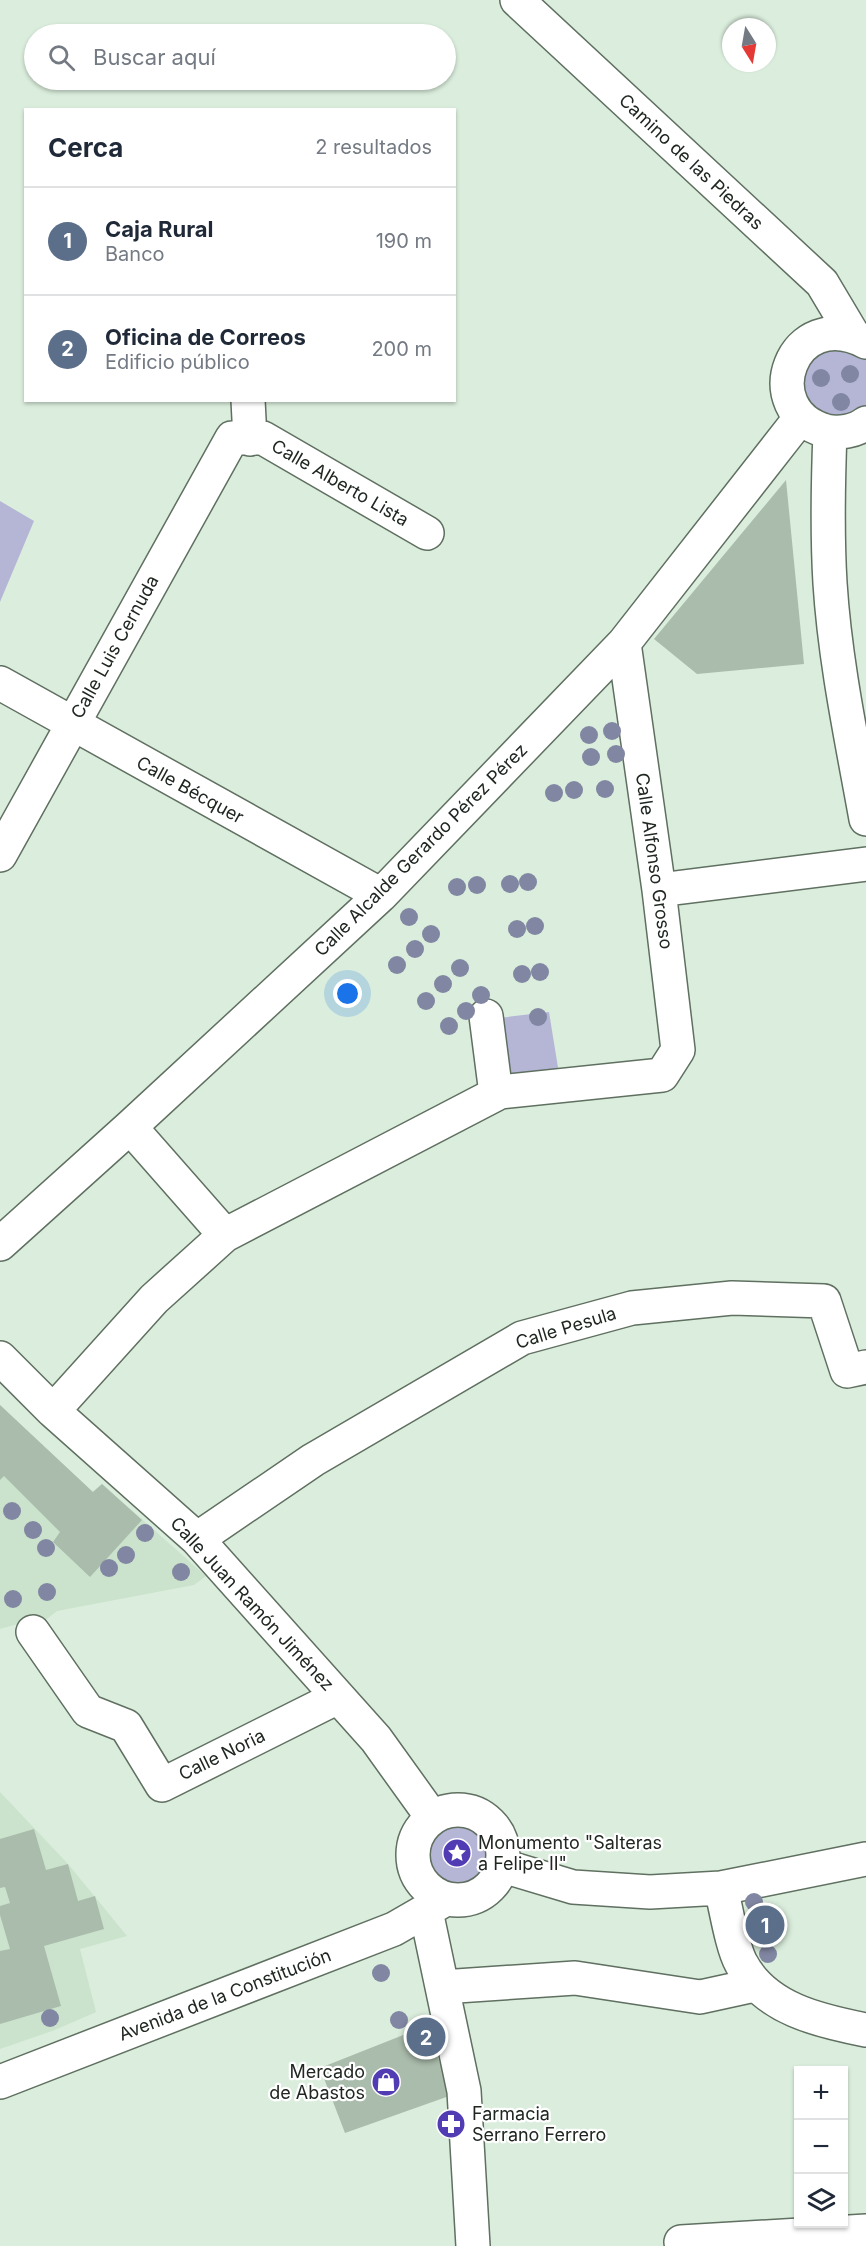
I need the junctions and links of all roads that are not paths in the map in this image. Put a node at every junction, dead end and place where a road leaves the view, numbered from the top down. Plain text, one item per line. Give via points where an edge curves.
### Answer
1 (517, 0) edge
2 (859, 338) edge
3 (248, 402) edge
4 (801, 417) junction
5 (866, 423) edge
6 (830, 432) junction
7 (241, 439) junction
8 (427, 533) dead end
9 (624, 643) junction
10 (0, 683) edge
11 (72, 724) junction
12 (866, 819) edge
13 (0, 855) edge
14 (866, 864) edge
15 (659, 890) junction
16 (381, 895) junction
17 (486, 1016) dead end
18 (496, 1094) junction
19 (130, 1127) junction
20 (225, 1235) junction
21 (0, 1244) edge
22 (0, 1358) edge
23 (866, 1367) edge
24 (53, 1411) junction
25 (197, 1539) junction
26 (33, 1632) dead end
27 (338, 1697) junction
28 (432, 1817) junction
29 (866, 1859) edge
30 (503, 1866) junction
31 (721, 1888) junction
32 (436, 1905) junction
33 (755, 1985) junction
34 (442, 1987) junction
35 (866, 2031) edge
36 (0, 2082) edge
37 (866, 2231) edge
38 (473, 2246) edge
39 (682, 2246) edge

1 - 2 street, Camino de las Piedras via 822,283
2 - 4 street via 836,332 820,335 795,356 788,371 787,387 791,404
3 - 7 street, Calle Alberto Lista
4 - 6 street
4 - 9 street, Calle Alcalde Gerardo Pérez Pérez
5 - 6 street via 847,432
6 - 12 street via 830,585 838,660
7 - 8 street, Calle Alberto Lista via 263,438
7 - 11 street, Calle Luis Cernuda
9 - 15 street, Calle Alfonso Grosso
9 - 16 street, Calle Alcalde Gerardo Pérez Pérez
10 - 11 street, Calle Bécquer
11 - 13 street, Calle Luis Cernuda
11 - 16 street, Calle Bécquer
14 - 15 street
15 - 18 street, Calle Alfonso Grosso via 678,1050 662,1075
16 - 19 street, Calle Alcalde Gerardo Pérez Pérez
17 - 18 street
18 - 20 street
19 - 20 street
19 - 21 street, Calle Alcalde Gerardo Pérez Pérez
20 - 24 street via 154,1299
22 - 24 street, Calle Juan Ramón Jiménez
23 - 25 street, Calle Pesula via 848,1371 824,1300 732,1299 632,1308 522,1338 314,1460
24 - 25 street, Calle Juan Ramón Jiménez
25 - 27 street, Calle Juan Ramón Jiménez
26 - 27 street, Calle Noria via 88,1711 126,1726 162,1785
27 - 28 street, Calle Juan Ramón Jiménez via 376,1739
28 - 30 street via 462,1809 477,1814 500,1835
28 - 32 street via 415,1840 414,1863
29 - 31 street
30 - 31 street via 573,1887 650,1892
30 - 32 street via 492,1885 475,1898
31 - 33 street via 740,1962
32 - 34 street
32 - 36 street, Avenida de la Constitución via 394,1929
33 - 34 street via 700,1997 575,1978
33 - 35 street via 779,2004
34 - 38 street via 464,2091
37 - 39 street via 681,2242

